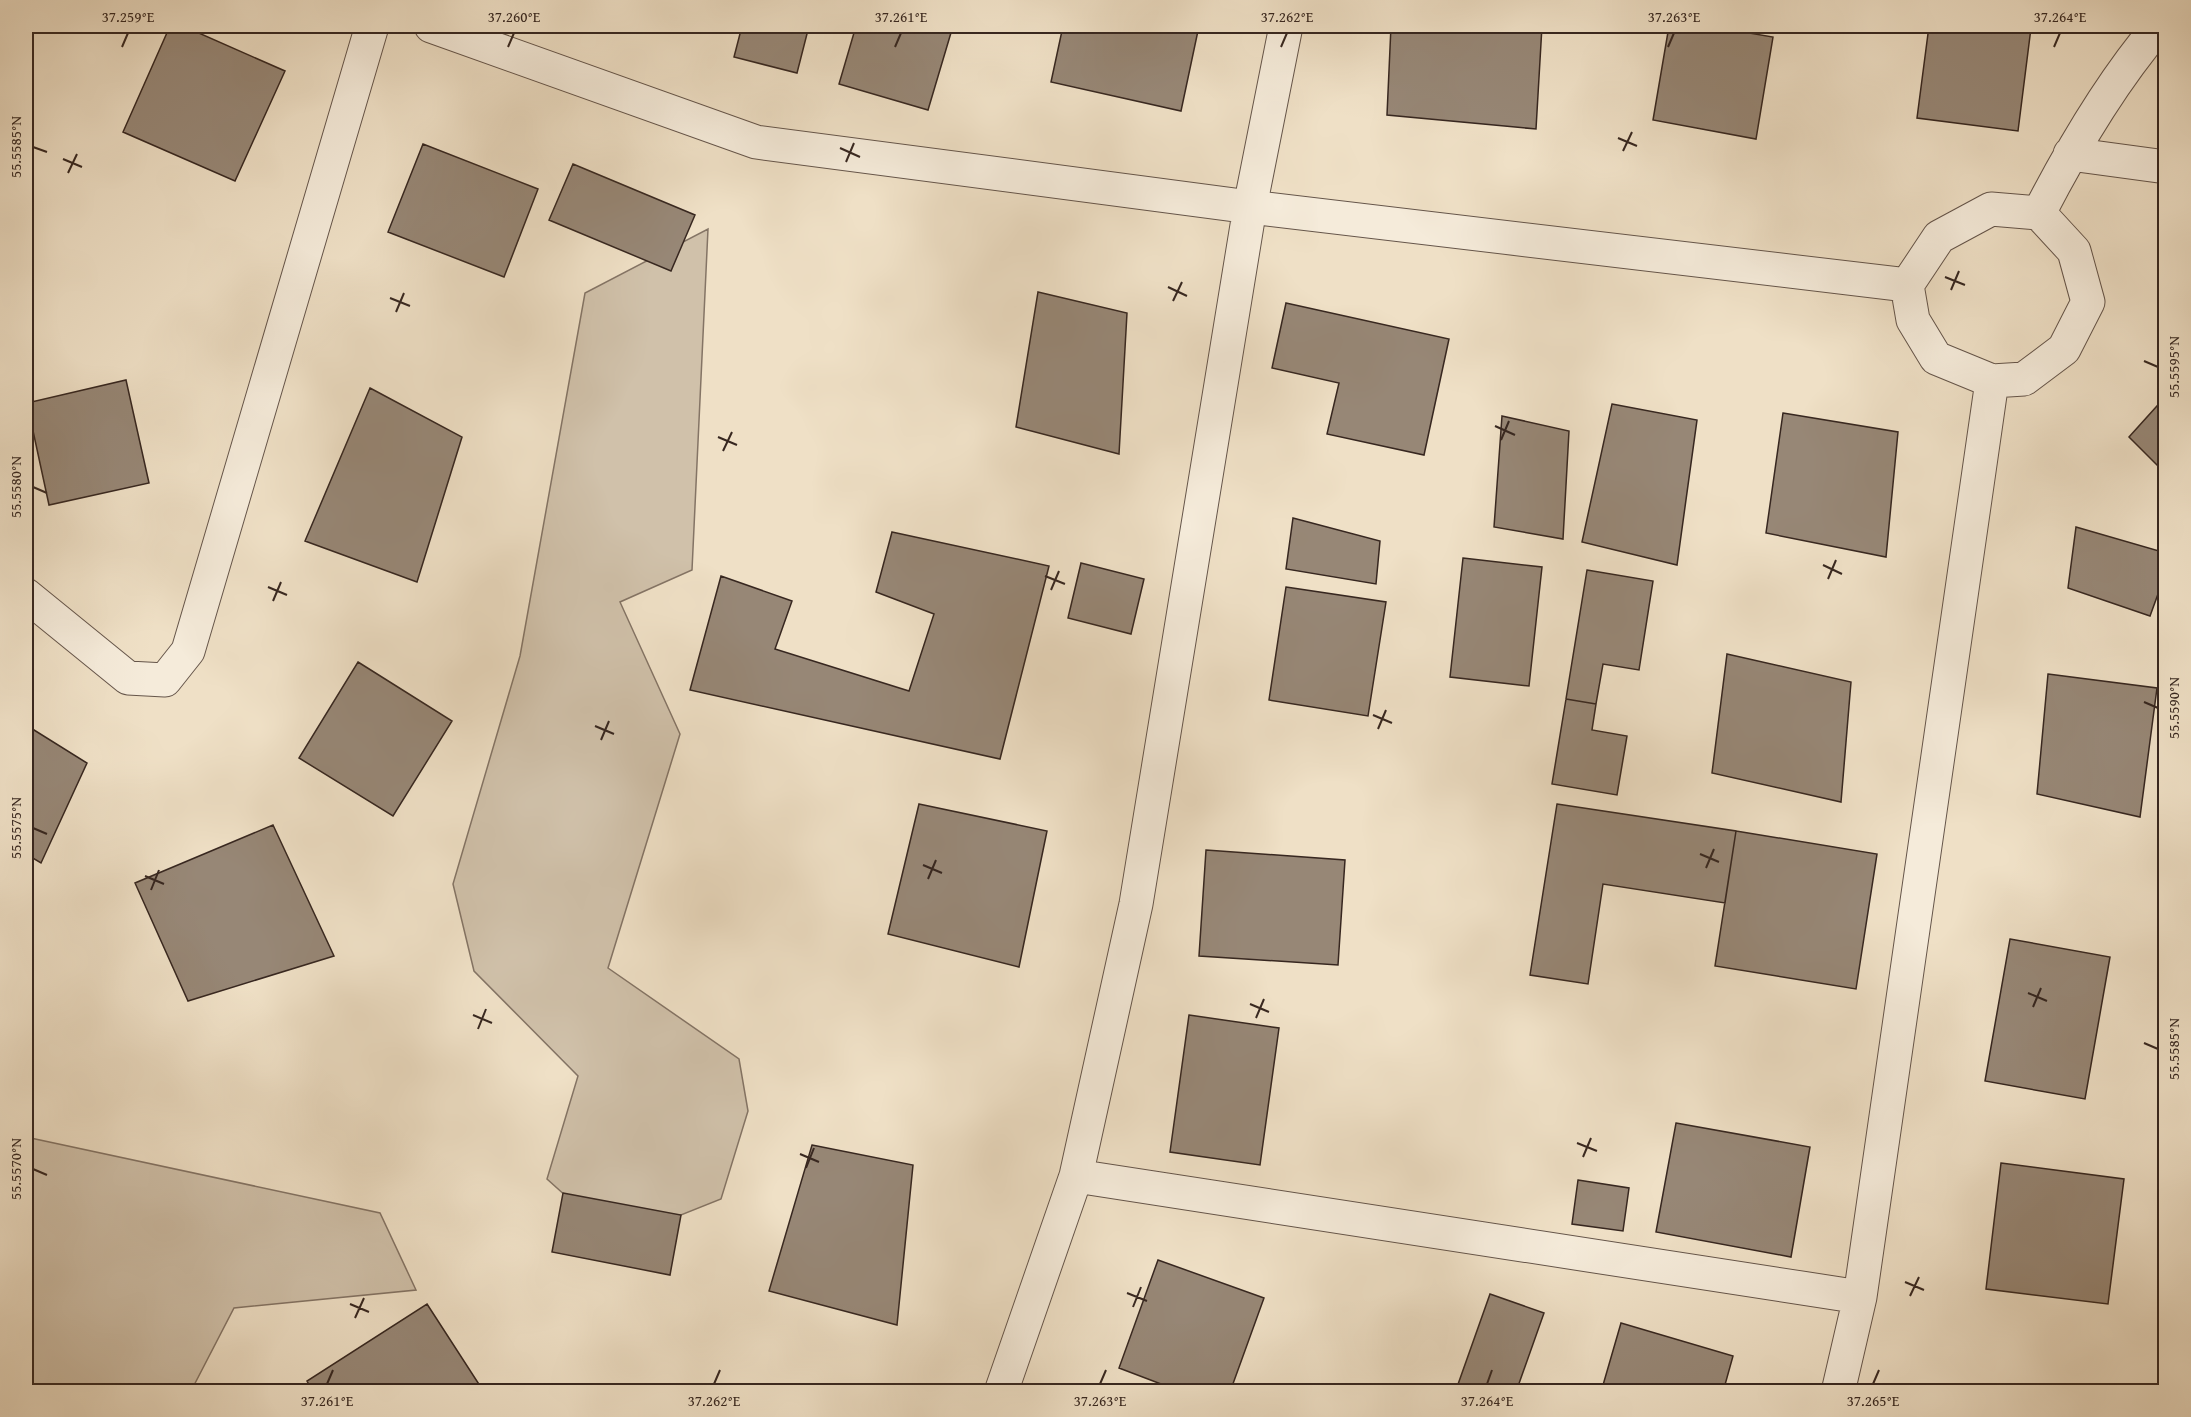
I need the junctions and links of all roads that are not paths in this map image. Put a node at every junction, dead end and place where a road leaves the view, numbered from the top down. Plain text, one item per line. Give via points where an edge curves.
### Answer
1 (372, 26) edge
2 (431, 26) edge
3 (1286, 26) edge
4 (2159, 26) edge
5 (2070, 153) junction
6 (2166, 167) edge
7 (1250, 207) junction
8 (2039, 213) junction
9 (1907, 285) junction
10 (1992, 381) junction
11 (26, 595) edge
12 (1076, 1176) junction
13 (1860, 1297) junction
14 (1001, 1392) edge
15 (1838, 1392) edge

1 - 11 street via 188,651 165,680 128,678
2 - 7 street via 756,142
3 - 7 street
4 - 5 street via 2133,56
5 - 6 street
5 - 8 street
7 - 9 street
7 - 12 street via 1136,904
8 - 9 street via 1991,209 1938,237
8 - 10 street via 2074,251 2088,302 2064,349 2024,379
9 - 10 street via 1913,320 1936,358
10 - 13 street
12 - 13 street
12 - 14 street
13 - 15 street

